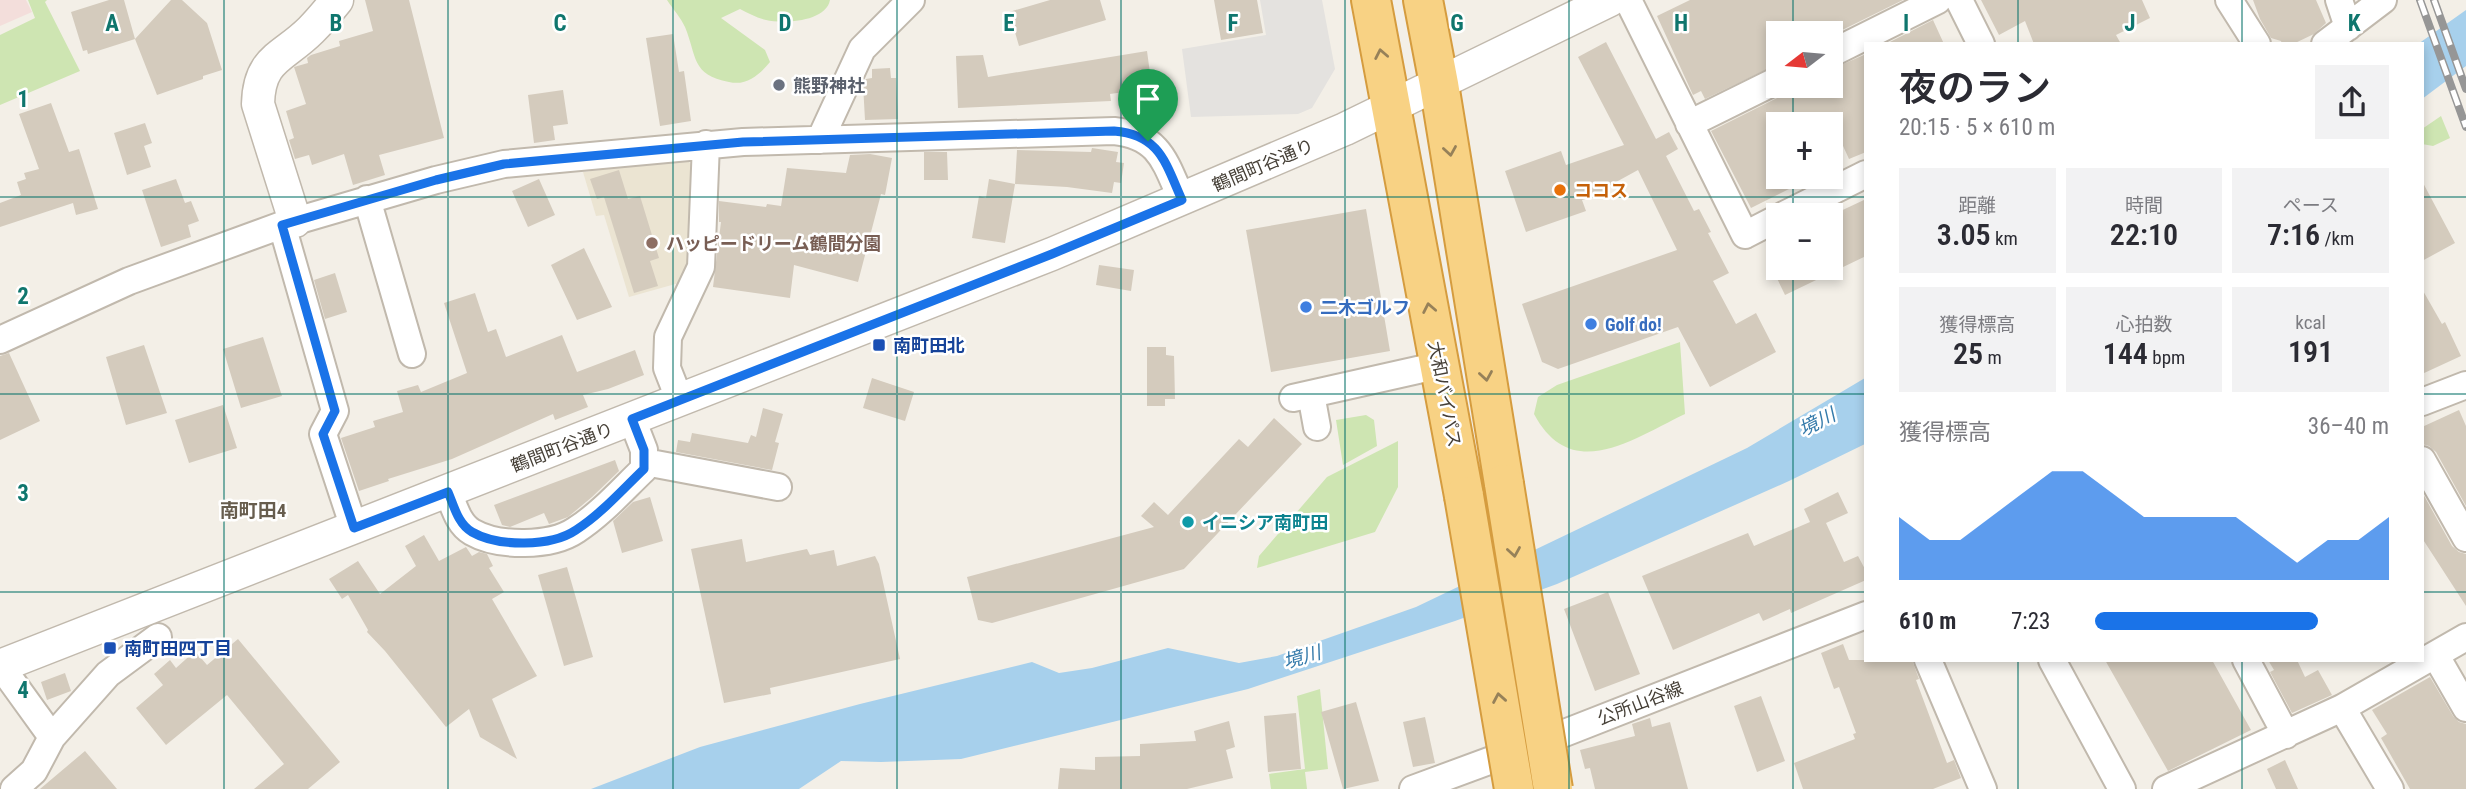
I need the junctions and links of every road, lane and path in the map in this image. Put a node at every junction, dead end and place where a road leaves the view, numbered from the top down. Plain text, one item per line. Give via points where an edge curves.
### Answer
1 (337, 0) edge
2 (911, 0) edge
3 (1371, 0) edge
4 (1423, 0) edge
5 (1610, 0) edge
6 (1628, 0) edge
7 (1938, 0) edge
8 (1959, 0) edge
9 (2229, 0) edge
10 (2339, 0) edge
11 (2384, 0) edge
12 (2348, 27) junction
13 (1980, 42) edge
14 (2256, 42) edge
15 (2328, 42) edge
16 (1843, 48) edge
17 (1439, 84) junction
18 (1766, 86) edge
19 (1392, 108) junction
20 (1689, 124) junction
21 (820, 140) junction
22 (706, 144) junction
23 (1864, 175) edge
24 (368, 200) junction
25 (1182, 200) junction
26 (1808, 203) edge
27 (288, 223) junction
28 (1766, 224) edge
29 (0, 340) edge
30 (412, 354) dead end
31 (1440, 365) junction
32 (2466, 385) edge
33 (680, 401) junction
34 (2424, 401) edge
35 (632, 419) junction
36 (1317, 427) dead end
37 (645, 463) junction
38 (2424, 464) edge
39 (778, 487) dead end
40 (448, 492) junction
41 (354, 528) junction
42 (2466, 538) edge
43 (1864, 616) edge
44 (158, 636) dead end
45 (2466, 637) edge
46 (2436, 656) junction
47 (1929, 662) edge
48 (2053, 662) edge
49 (2247, 662) edge
50 (0, 665) edge
51 (2342, 708) junction
52 (2466, 708) edge
53 (1562, 734) junction
54 (2286, 735) junction
55 (52, 737) junction
56 (1504, 774) edge
57 (14, 789) edge
58 (1413, 789) edge
59 (1499, 789) edge
60 (1553, 789) edge
61 (1570, 789) edge
62 (1983, 789) edge
63 (2122, 789) edge
64 (2166, 789) edge
65 (2390, 789) edge

1 - 27 street via 311,31 266,69 258,84 258,104
2 - 21 street via 862,49
19 -> 3 highway, 大和バイパス
4 - 17 highway
5 - 17 street, 鶴間町谷通り
6 - 20 street
7 - 16 street
8 - 13 street
9 - 14 street
10 - 12 street
11 - 12 street
12 - 15 street
17 - 19 street, 鶴間町谷通り
17 -> 60 highway, bridge
18 - 20 street
19 - 25 street, 鶴間町谷通り
31 -> 19 highway, 大和バイパス
20 - 28 street via 1745,235
21 - 22 street
21 - 25 street via 1133,133 1160,153
22 - 24 street via 504,164
22 - 33 street via 701,267 668,337 667,368
23 - 26 street
24 - 27 street
24 - 30 street
25 - 33 street, 鶴間町谷通り
27 - 29 street via 129,281
27 - 41 street via 335,411 323,434
31 - 36 street via 1302,396
56 -> 31 highway, 大和バイパス, bridge
32 - 34 street
33 - 35 street, 鶴間町谷通り
35 - 37 street
35 - 40 street, 鶴間町谷通り
37 - 39 street
37 - 40 street via 644,469 574,532 538,543 501,541 472,532 462,523
38 - 42 street
40 - 41 street, 鶴間町谷通り
41 - 50 street, 鶴間町谷通り
43 - 53 street, 公所山谷線
44 - 55 street via 108,674
45 - 46 street
46 - 51 street
46 - 52 street
47 - 62 street
48 - 63 street
49 - 54 street
50 - 55 street
51 - 54 street
51 - 65 street
53 - 56 street, 公所山谷線
53 - 61 street
54 - 64 street
55 - 57 street via 34,771
56 - 58 street, 公所山谷線
56 - 59 street

